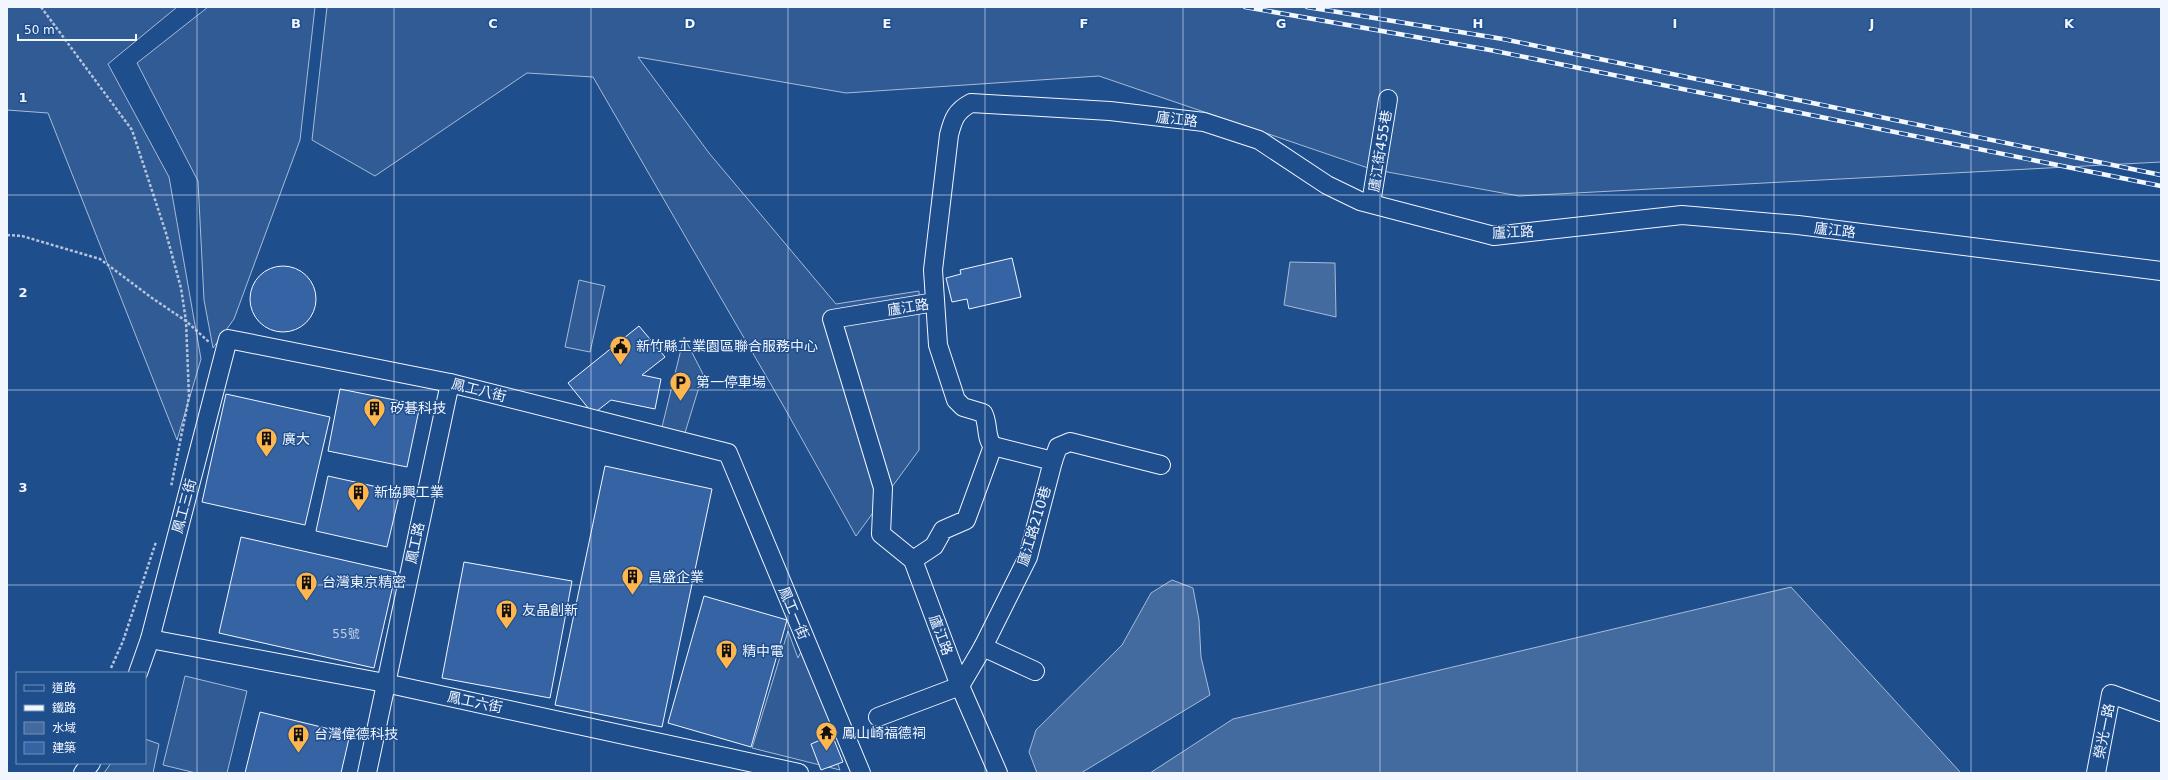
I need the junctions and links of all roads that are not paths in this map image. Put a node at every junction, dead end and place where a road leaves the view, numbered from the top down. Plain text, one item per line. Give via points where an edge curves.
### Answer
1 (1388, 99) dead end
2 (1371, 203) junction
3 (2161, 271) edge
4 (935, 302) junction
5 (225, 347) joint
6 (450, 383) junction
7 (994, 446) junction
8 (728, 454) joint
9 (1053, 461) junction
10 (1160, 465) dead end
11 (913, 560) junction
12 (150, 639) junction
13 (983, 646) junction
14 (1035, 671) dead end
15 (138, 672) edge
16 (385, 683) junction
17 (960, 686) junction
18 (2161, 712) edge
19 (878, 717) dead end
20 (90, 764) edge
21 (83, 773) edge
22 (367, 773) edge
23 (799, 773) edge
24 (861, 773) edge
25 (998, 773) edge
26 (2096, 773) edge

1 - 2 street, 廬江街455巷
2 - 3 street, 廬江路 via 1494,236 1682,215 1798,225
2 - 4 street, 廬江路 via 1360,201 1327,185 1259,140 1204,122 1110,110 972,103 961,108 954,116 949,135 933,270
4 - 7 street via 938,344 956,400 963,407 983,413 990,442
4 - 11 street, 廬江路 via 832,319 883,488 882,534
5 - 6 street, 鳳工八街
5 - 12 street, 鳳工三街
6 - 8 street, 鳳工八街
6 - 16 street, 鳳工路
7 - 9 street
7 - 11 street via 966,520 943,530 934,546
8 - 24 street, 鳳工一街
9 - 10 street, 廬江路210巷 via 1058,447 1070,442
9 - 13 street, 廬江路210巷 via 1028,557
11 - 17 street, 廬江路
12 - 15 street, 鳳工三街
12 - 16 street, 鳳工六街
13 - 14 street
13 - 17 street, 廬江路210巷
16 - 22 street, 鳳工路
16 - 23 street, 鳳工六街
17 - 19 street
17 - 25 street, 廬江路
18 - 26 street, 榮光一路 via 2111,694
20 - 21 street

